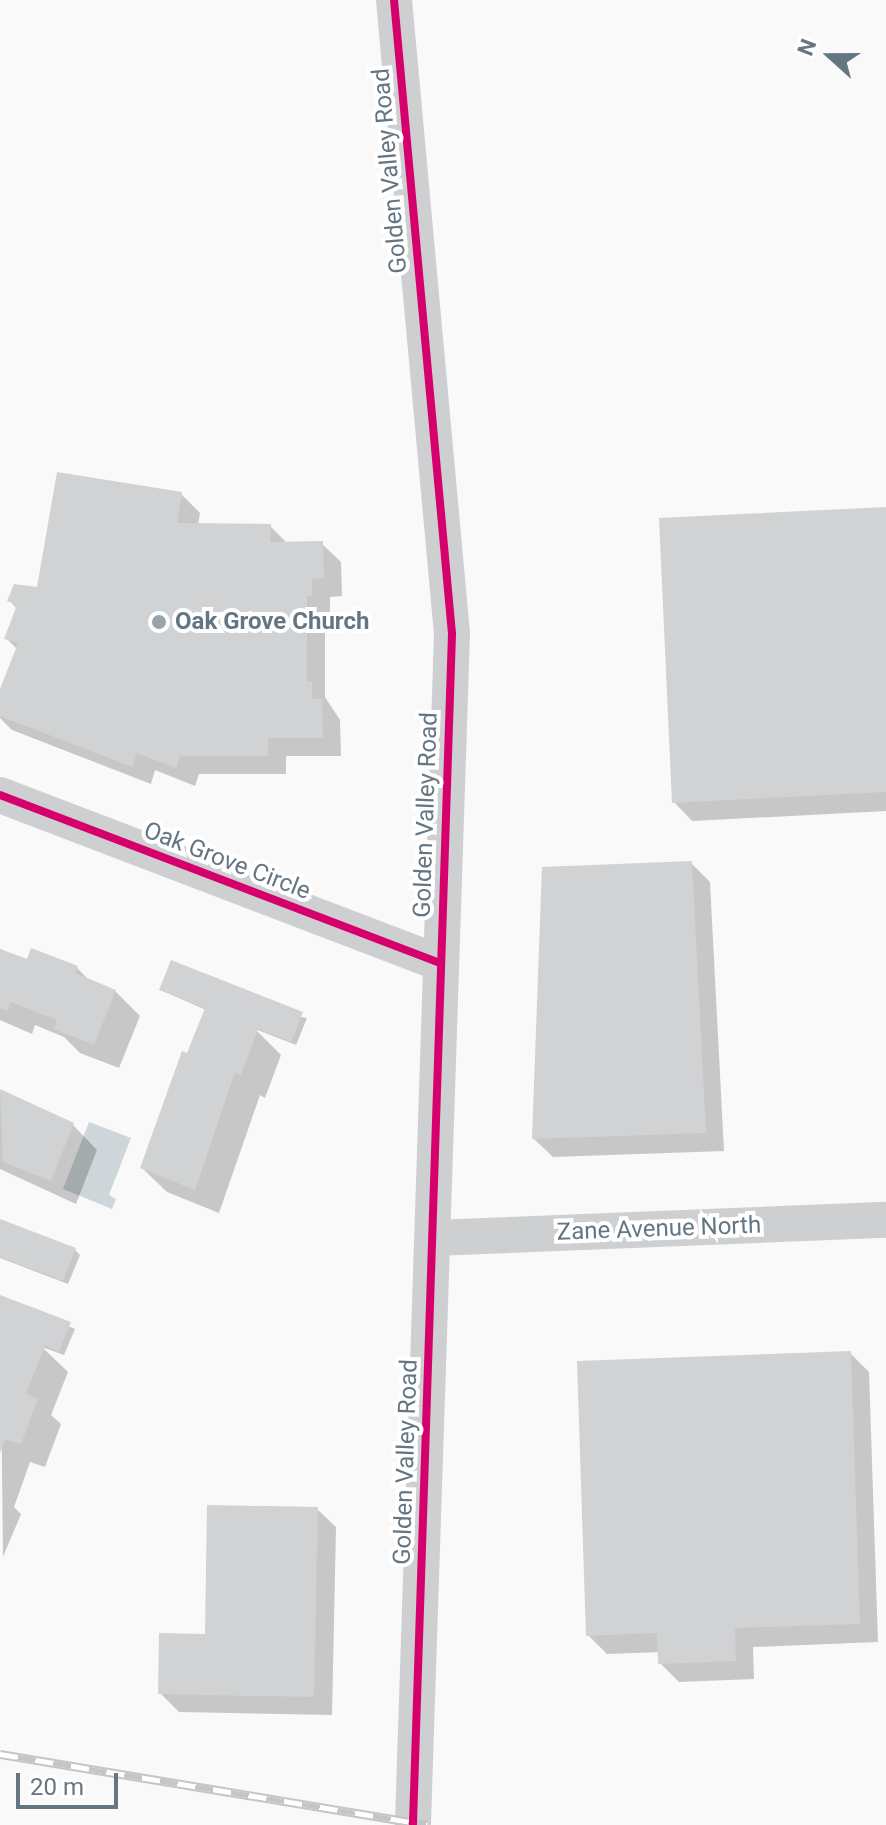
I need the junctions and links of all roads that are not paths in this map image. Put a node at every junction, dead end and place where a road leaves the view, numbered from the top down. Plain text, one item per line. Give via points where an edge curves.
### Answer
1 (394, 0) edge
2 (0, 795) edge
3 (441, 963) junction
4 (886, 1220) edge
5 (433, 1238) junction
6 (413, 1825) edge

1 - 3 street, Golden Valley Road via 452,634
2 - 3 street, Oak Grove Circle
3 - 5 street, Golden Valley Road
4 - 5 street, Zane Avenue North
5 - 6 street, Golden Valley Road

